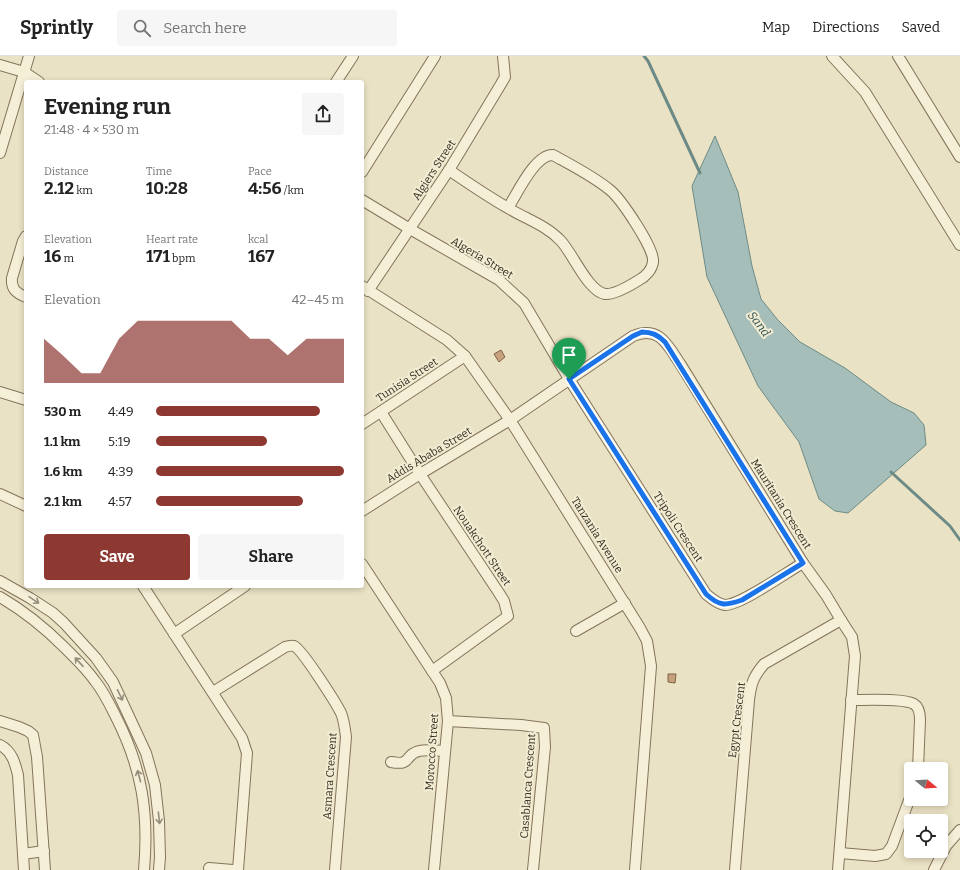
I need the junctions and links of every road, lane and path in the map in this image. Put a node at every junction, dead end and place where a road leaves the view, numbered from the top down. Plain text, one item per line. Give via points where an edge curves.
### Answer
1 (29, 56) edge
2 (353, 56) edge
3 (435, 56) edge
4 (504, 56) edge
5 (832, 56) edge
6 (898, 56) edge
7 (0, 65) edge
8 (24, 72) junction
9 (36, 80) edge
10 (337, 80) edge
11 (0, 153) edge
12 (960, 157) edge
13 (364, 169) edge
14 (448, 170) junction
15 (364, 201) edge
16 (508, 208) junction
17 (410, 229) junction
18 (24, 239) edge
19 (960, 245) edge
20 (365, 288) edge
21 (24, 296) edge
22 (465, 356) junction
23 (569, 379) junction
24 (0, 392) edge
25 (24, 399) edge
26 (381, 412) junction
27 (510, 420) junction
28 (364, 423) edge
29 (420, 474) junction
30 (0, 494) edge
31 (24, 505) edge
32 (364, 510) edge
33 (803, 563) junction
34 (364, 567) edge
35 (0, 581) edge
36 (144, 588) edge
37 (242, 588) edge
38 (0, 597) edge
39 (625, 603) junction
40 (841, 620) junction
41 (576, 631) dead end
42 (174, 634) junction
43 (432, 670) junction
44 (213, 692) junction
45 (851, 700) junction
46 (0, 721) edge
47 (448, 721) junction
48 (0, 745) edge
49 (445, 751) junction
50 (391, 762) dead end
51 (918, 762) edge
52 (907, 806) edge
53 (960, 830) edge
54 (44, 851) junction
55 (840, 853) junction
56 (23, 854) junction
57 (209, 868) dead end
58 (24, 870) edge
59 (45, 870) edge
60 (144, 870) edge
61 (159, 870) edge
62 (233, 870) edge
63 (238, 870) edge
64 (335, 870) edge
65 (434, 870) edge
66 (533, 870) edge
67 (635, 870) edge
68 (735, 870) edge
69 (838, 870) edge
70 (934, 870) edge

1 - 8 street
2 - 10 street
3 - 13 street
4 - 14 street, Algiers Street via 505,77
5 - 19 street via 865,92
6 - 12 street
7 - 8 street
8 - 9 street
8 - 11 street
14 - 16 street
14 - 17 street, Algiers Street
15 - 17 street, Algeria Street
16 - 16 street via 555,235 571,253 591,285 601,292 615,293 640,280 652,268 654,261 644,237 612,191 553,155 543,157 536,163
17 - 20 street, Algiers Street
17 - 23 street, Algeria Street via 498,280 512,291 524,303
18 - 21 street via 12,284 13,290
20 - 22 street, Tanzania Avenue via 447,340
22 - 26 street, Tunisia Street
22 - 27 street, Tanzania Avenue
23 - 27 street, Mauritania Crescent
23 - 33 street, Tripoli Crescent via 712,599 724,605 742,600
23 - 33 street, Mauritania Crescent via 633,336 642,332 658,335 681,365
24 - 25 street
26 - 28 street, Tunisia Street
26 - 29 street, Nouakchott Street
27 - 29 street, Addis Ababa Street
27 - 39 street, Tanzania Avenue
29 - 32 street, Addis Ababa Street
29 - 43 street, Nouakchott Street via 504,601 508,616
30 - 31 street
33 - 40 street, Mauritania Crescent
34 - 43 street, Morocco Street
35 -> 61 street via 30,598 64,623 96,658 113,682 146,753 155,785 159,821
36 - 42 street
37 - 42 street
60 -> 38 street via 144,802 139,777 127,738 108,701 95,680 48,631
39 - 41 street
39 - 67 street, Tanzania Avenue via 647,641 651,666
40 - 45 street, Mauritania Crescent via 854,642
40 - 68 street, Egypt Crescent via 764,664 752,682
42 - 44 street
43 - 47 street, Morocco Street via 444,690
44 - 63 street via 242,738 247,753
44 - 64 street, Asmara Crescent via 285,647 295,646 302,654 336,705 346,737
45 - 51 street via 907,701 917,706 920,714
45 - 55 street, Mauritania Crescent
46 - 54 street via 28,731 33,736
47 - 49 street, Morocco Street
47 - 66 street, Casablanca Crescent via 544,728 545,747
48 - 56 street via 10,753 18,775
49 - 50 street via 420,751 414,753 405,763
49 - 65 street, Morocco Street
52 - 55 street via 892,846 886,854 875,856
53 - 70 street via 946,846
54 - 56 street
54 - 59 street
55 - 69 street, Mauritania Crescent
56 - 58 street
57 - 62 street

